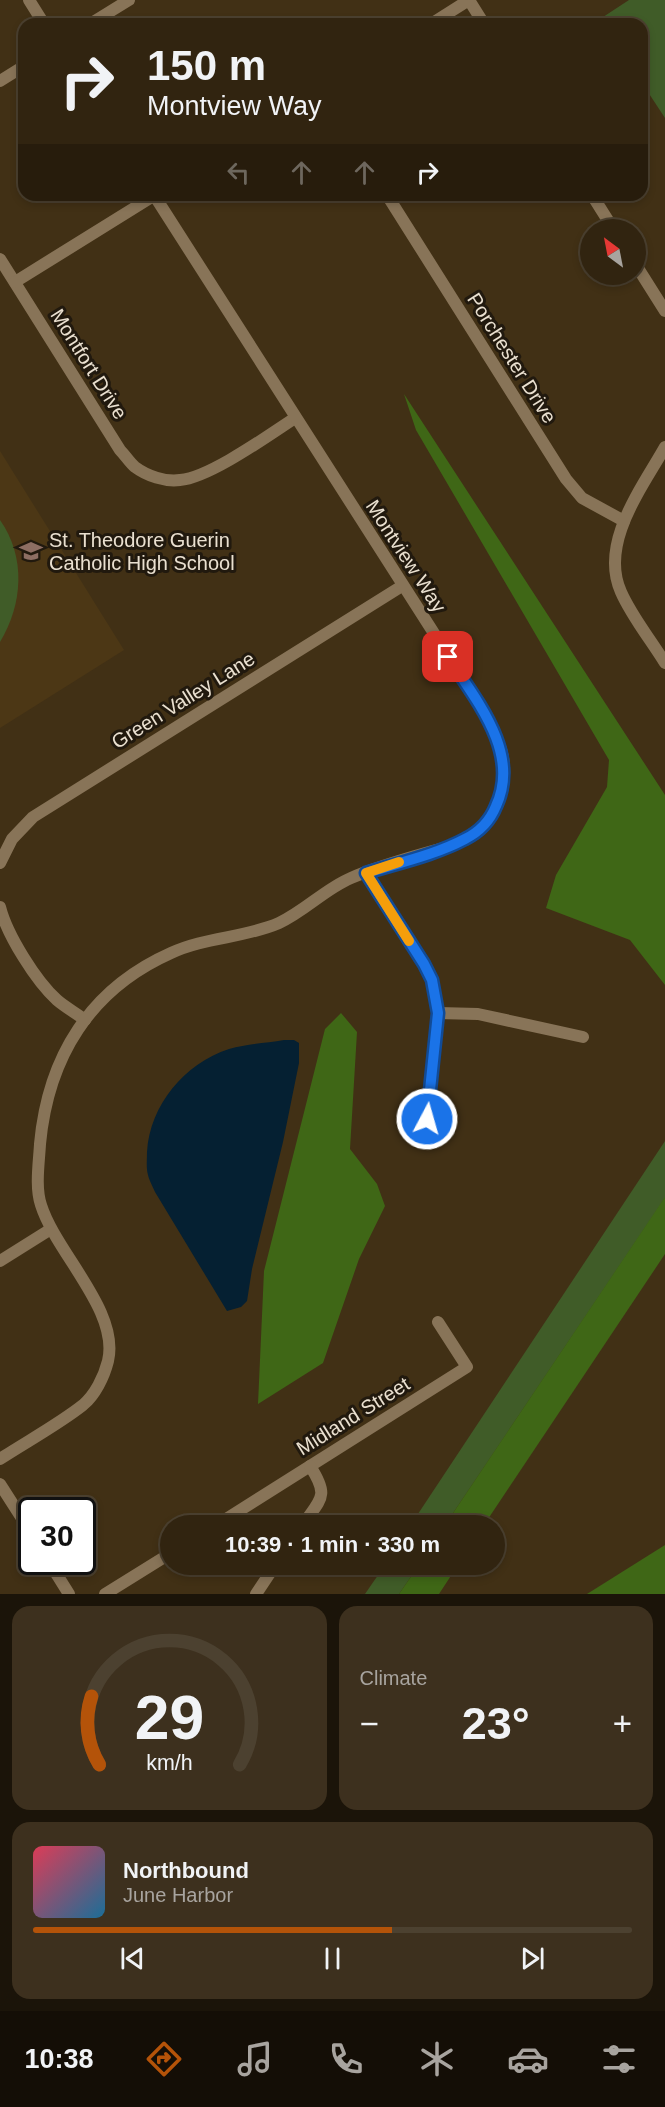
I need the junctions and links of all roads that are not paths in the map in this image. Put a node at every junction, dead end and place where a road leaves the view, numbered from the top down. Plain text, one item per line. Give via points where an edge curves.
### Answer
1 (29, 0) edge
2 (129, 0) edge
3 (469, 0) edge
4 (40, 18) edge
5 (100, 18) edge
6 (440, 18) edge
7 (480, 18) edge
8 (18, 70) edge
9 (0, 81) edge
10 (145, 201) edge
11 (159, 201) edge
12 (391, 201) edge
13 (596, 201) edge
14 (607, 219) edge
15 (0, 259) edge
16 (646, 281) edge
17 (15, 282) junction
18 (665, 311) edge
19 (295, 418) junction
20 (665, 447) edge
21 (624, 521) junction
22 (402, 586) junction
23 (665, 663) edge
24 (0, 863) edge
25 (366, 873) junction
26 (0, 907) edge
27 (438, 1013) junction
28 (85, 1020) junction
29 (583, 1037) dead end
30 (427, 1119) dead end
31 (51, 1229) junction
32 (0, 1261) edge
33 (438, 1322) dead end
34 (0, 1459) edge
35 (310, 1466) junction
36 (0, 1484) edge
37 (18, 1512) edge
38 (232, 1515) edge
39 (309, 1515) edge
40 (160, 1560) edge
41 (57, 1575) edge
42 (268, 1575) edge
43 (69, 1594) edge
44 (105, 1594) edge
45 (255, 1594) edge

1 - 4 street
2 - 5 street
3 - 6 street
3 - 7 street
8 - 9 street
10 - 17 street
11 - 19 street, Montview Way
12 - 21 street, Porchester Drive via 566,479 582,498
13 - 14 street
15 - 17 street, Montfort Drive
16 - 18 street
17 - 19 street, Montfort Drive via 120,450 135,467 157,478 194,477
19 - 22 street, Montview Way
20 - 21 street
21 - 23 street via 615,551 618,584
22 - 24 street, Green Valley Lane via 33,817 12,839
22 - 25 street, Montview Way via 483,710 502,751 504,780 493,813 468,838
25 - 27 street via 428,972
25 - 28 street, Montview Way via 280,922 190,945 152,962 106,994
26 - 28 street via 4,924 39,981
27 - 29 street via 478,1014
27 - 30 street
28 - 31 street, Montview Way via 57,1065 43,1114 38,1166 40,1202
31 - 32 street
31 - 34 street, Montview Way via 103,1315 110,1338 108,1360 100,1383 84,1404
33 - 35 street, Midland Street via 467,1367
35 - 38 street, Midland Street
35 - 39 street via 322,1494
36 - 37 street
40 - 44 street
41 - 43 street
42 - 45 street

